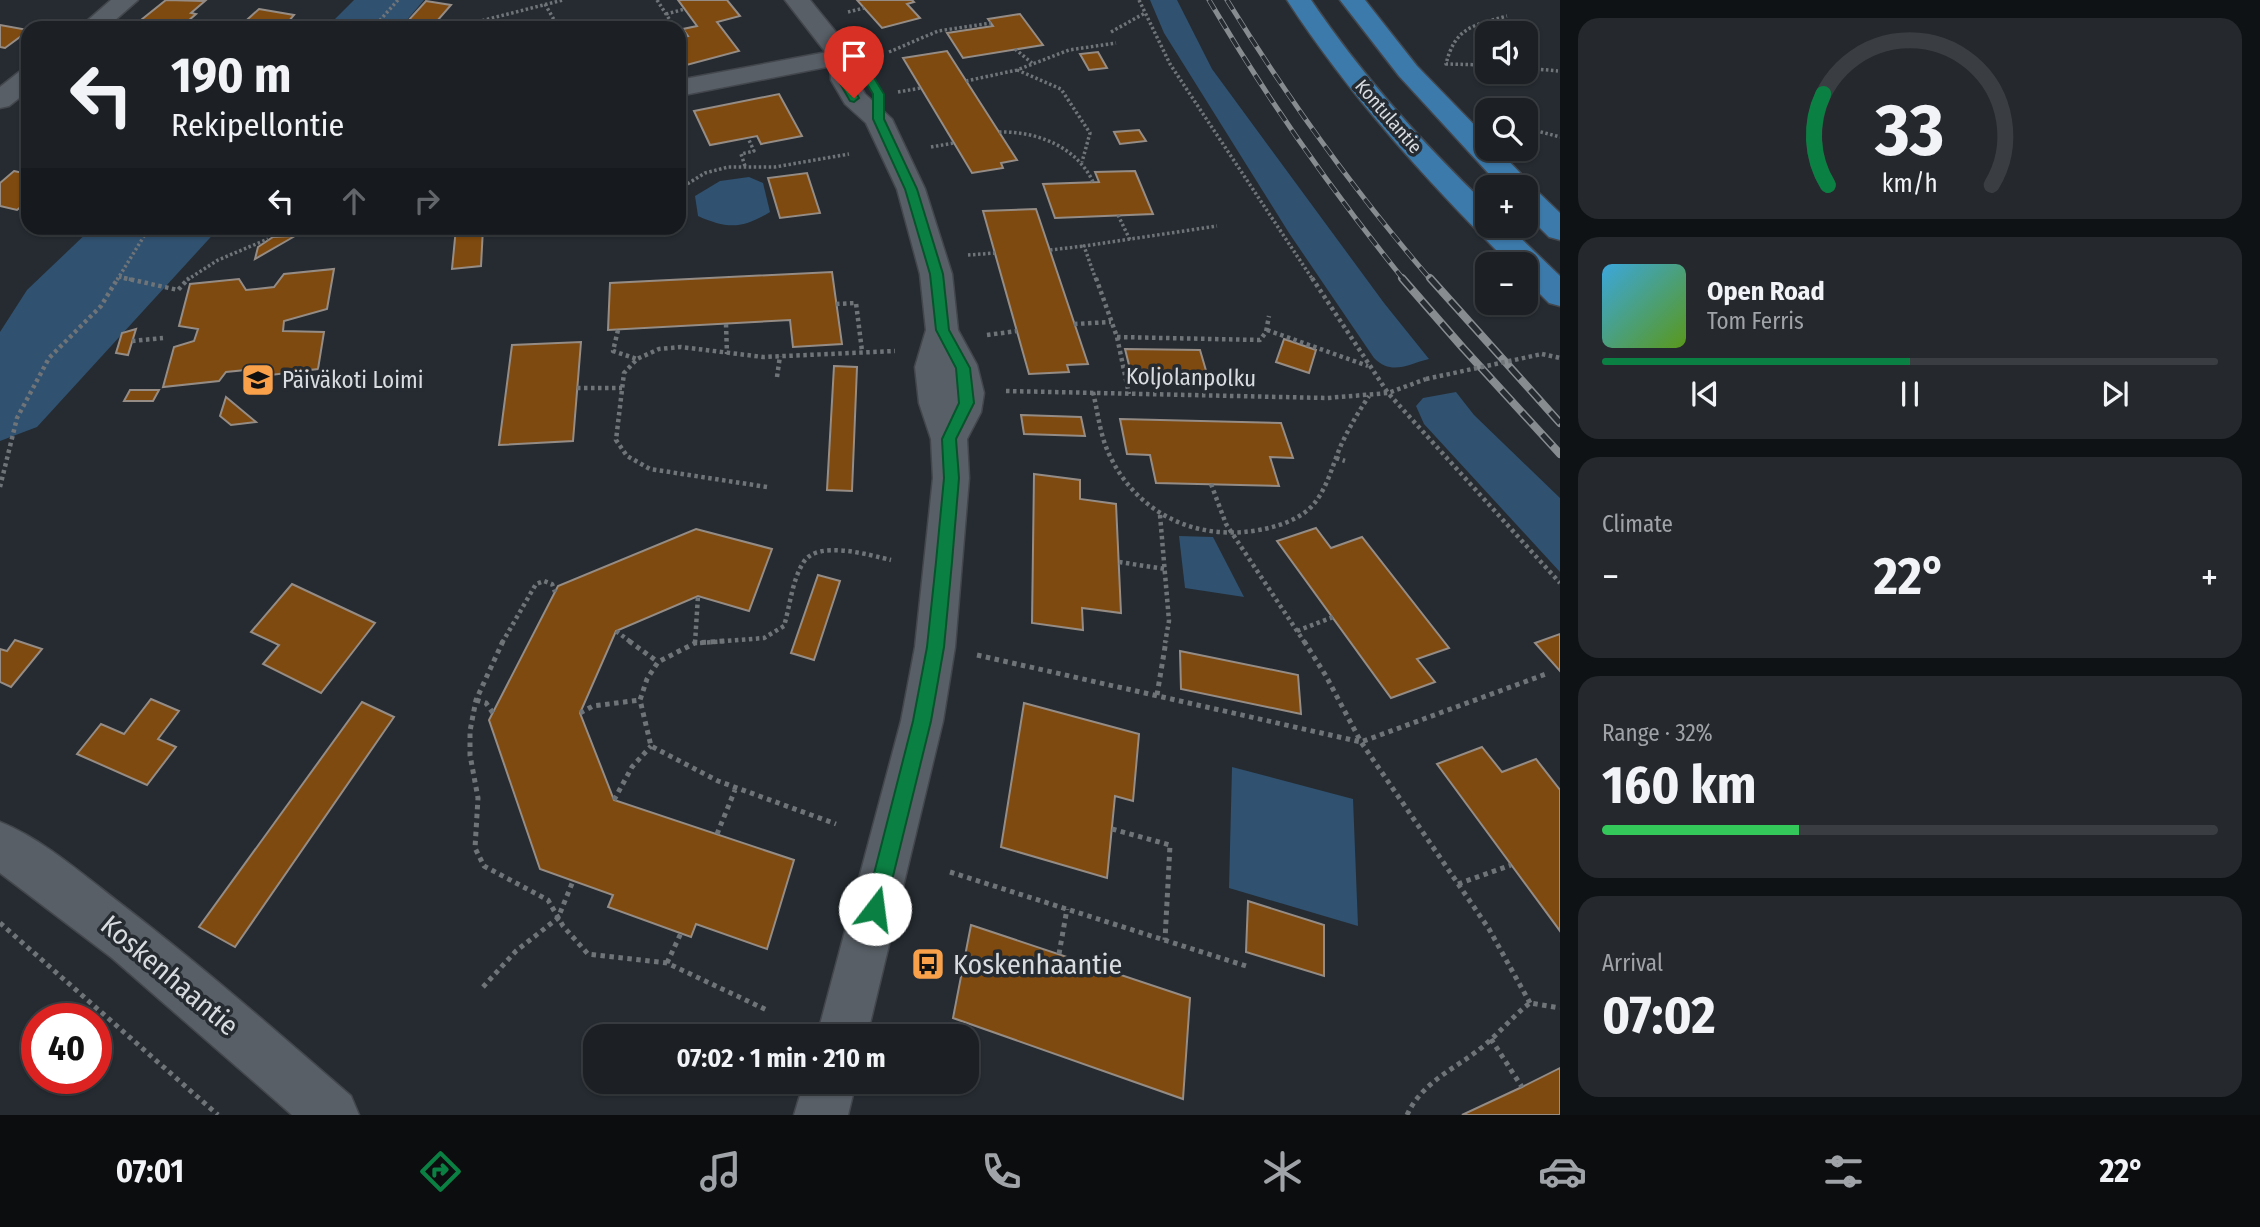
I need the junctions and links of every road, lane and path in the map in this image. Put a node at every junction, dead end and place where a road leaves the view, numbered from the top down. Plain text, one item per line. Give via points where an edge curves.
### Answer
1 (126, 0) edge
2 (398, 0) edge
3 (531, 0) edge
4 (563, 0) edge
5 (657, 0) edge
6 (797, 0) edge
7 (1139, 0) edge
8 (1299, 0) edge
9 (1352, 0) edge
10 (545, 4) junction
11 (534, 6) junction
12 (685, 9) dead end
13 (1144, 13) junction
14 (666, 14) junction
15 (1507, 16) dead end
16 (100, 21) edge
17 (379, 21) edge
18 (479, 21) edge
19 (554, 21) edge
20 (671, 21) edge
21 (1490, 21) edge
22 (991, 23) dead end
23 (1475, 25) edge
24 (1111, 32) dead end
25 (1116, 43) dead end
26 (1015, 49) dead end
27 (886, 54) dead end
28 (843, 57) junction
29 (1033, 64) junction
30 (1475, 65) edge
31 (1538, 69) edge
32 (1017, 70) junction
33 (1558, 71) edge
34 (966, 81) dead end
35 (21, 84) edge
36 (686, 87) edge
37 (921, 88) dead end
38 (897, 92) dead end
39 (0, 100) edge
40 (1538, 131) edge
41 (999, 132) dead end
42 (1560, 137) edge
43 (748, 138) dead end
44 (954, 143) dead end
45 (926, 148) dead end
46 (849, 154) dead end
47 (1082, 162) junction
48 (746, 166) junction
49 (1506, 175) edge
50 (1093, 182) dead end
51 (686, 184) edge
52 (1538, 209) edge
53 (1475, 210) edge
54 (1118, 215) dead end
55 (1217, 226) dead end
56 (1560, 230) edge
57 (145, 235) edge
58 (1502, 238) edge
59 (268, 239) dead end
60 (1130, 240) junction
61 (1084, 246) junction
62 (1050, 250) dead end
63 (995, 253) dead end
64 (965, 255) dead end
65 (119, 277) junction
66 (1560, 295) edge
67 (836, 304) dead end
68 (1269, 316) dead end
69 (1111, 322) junction
70 (726, 324) dead end
71 (1074, 324) dead end
72 (618, 330) dead end
73 (1267, 330) junction
74 (1017, 331) dead end
75 (984, 335) dead end
76 (1117, 337) junction
77 (163, 338) dead end
78 (132, 341) dead end
79 (862, 351) junction
80 (895, 351) dead end
81 (727, 354) junction
82 (780, 356) junction
83 (1560, 358) edge
84 (637, 359) junction
85 (1369, 366) junction
86 (778, 377) dead end
87 (577, 388) dead end
88 (622, 388) junction
89 (1005, 391) dead end
90 (1093, 392) junction
91 (1388, 393) junction
92 (1129, 394) junction
93 (1369, 396) junction
94 (1336, 458) junction
95 (1346, 461) dead end
96 (1211, 484) dead end
97 (767, 486) dead end
98 (0, 487) edge
99 (1160, 515) junction
100 (1235, 534) junction
101 (891, 560) dead end
102 (1119, 562) dead end
103 (1165, 569) junction
104 (1560, 583) edge
105 (555, 592) dead end
106 (698, 596) dead end
107 (1333, 617) dead end
108 (617, 631) dead end
109 (1297, 631) junction
110 (695, 643) junction
111 (935, 647) junction
112 (658, 662) junction
113 (1546, 674) dead end
114 (1157, 695) junction
115 (476, 700) junction
116 (640, 700) junction
117 (494, 713) dead end
118 (580, 713) dead end
119 (1361, 742) junction
120 (651, 746) junction
121 (735, 789) junction
122 (614, 800) dead end
123 (836, 824) dead end
124 (1112, 829) dead end
125 (717, 834) dead end
126 (0, 845) edge
127 (1511, 865) dead end
128 (950, 872) dead end
129 (573, 881) dead end
130 (1458, 884) junction
131 (1067, 909) junction
132 (558, 918) junction
133 (0, 923) edge
134 (681, 933) dead end
135 (1165, 940) junction
136 (1059, 954) dead end
137 (667, 963) junction
138 (1246, 966) dead end
139 (483, 987) dead end
140 (1530, 1003) junction
141 (1560, 1008) edge
142 (769, 1012) dead end
143 (845, 1024) edge
144 (1491, 1039) junction
145 (1522, 1087) dead end
146 (827, 1094) edge
147 (218, 1115) edge
148 (332, 1115) edge
149 (821, 1115) edge
150 (1407, 1115) edge

1 - 16 street
2 - 17 path
3 - 11 path
4 - 10 path
5 - 14 path
6 - 28 street
7 - 13 path
8 - 53 main road, Kontulantie via 1360,83
9 - 49 main road, Kontulantie via 1408,71
10 - 11 path
10 - 19 path
11 - 18 path
12 - 14 path
13 - 24 path
13 - 85 path via 1170,65
14 - 20 path
15 - 21 path
22 - 27 path via 939,29
23 - 30 path via 1453,40 1446,64
25 - 29 path via 1069,50
26 - 29 path
28 - 36 street
28 - 111 street via 849,90 878,119 911,189 936,274 943,330 932,367 936,403 949,439 951,488
29 - 32 path
31 - 33 path
32 - 34 path
32 - 47 path via 1062,89 1090,133
35 - 39 street
37 - 38 path
40 - 42 path
41 - 47 path via 1019,131 1068,151
43 - 48 path via 754,151 741,154
44 - 45 path
46 - 48 path via 775,167
47 - 50 path
48 - 51 path via 705,173
52 - 56 main road
54 - 60 path
55 - 60 path
57 - 65 path
58 - 66 main road, Kontulantie
59 - 65 path via 181,282 178,290
60 - 61 path
61 - 62 path
61 - 69 path
63 - 64 path
65 - 98 path via 101,306 49,358 16,418
67 - 79 path via 856,303
68 - 73 path
69 - 71 path
69 - 76 path
70 - 81 path
72 - 84 path via 613,351
73 - 76 path via 1260,340
73 - 85 path
74 - 75 path
76 - 92 path
77 - 78 path
79 - 80 path
79 - 82 path
81 - 82 path
81 - 84 path via 681,346
82 - 86 path
83 - 91 path, Koljolanpolku, bridge via 1542,354 1426,379
84 - 88 path via 624,373
85 - 91 path
87 - 88 path
88 - 97 path via 617,440 627,456 650,469
89 - 90 path, Koljolanpolku
90 - 92 path, Koljolanpolku
90 - 99 path via 1110,456 1127,485
91 - 93 path, Koljolanpolku
91 - 104 path
92 - 93 path, Koljolanpolku
93 - 94 path
94 - 95 path
94 - 100 path via 1326,486 1298,518
96 - 100 path via 1226,524
99 - 100 path via 1194,530
99 - 103 path
100 - 109 path
101 - 110 path via 827,549 814,552 804,559 784,626 764,638
102 - 103 path
103 - 114 path via 1169,621
105 - 115 path via 552,584 536,584 496,650
106 - 110 path
107 - 109 path
108 - 112 path
109 - 119 path
110 - 112 path
111 - 114 path
111 - 143 street via 902,807
112 - 116 path via 646,678
113 - 119 path
114 - 119 path
115 - 117 path
115 - 132 path via 470,731 478,799 475,848 484,866 548,900
116 - 118 path via 593,706
116 - 120 path
119 - 130 path
120 - 121 path via 684,767
120 - 122 path via 632,767
121 - 123 path
121 - 125 path
124 - 135 path via 1170,845
126 - 148 street, Koskenhaantie via 68,890 142,948
127 - 130 path
128 - 131 path
129 - 132 path
130 - 140 path
131 - 135 path
131 - 136 path
132 - 137 path via 588,954
132 - 139 path via 516,951
133 - 147 path
134 - 137 path
135 - 138 path
137 - 142 path
140 - 141 path
140 - 144 path
144 - 145 path
144 - 150 path via 1426,1087
146 - 149 street

